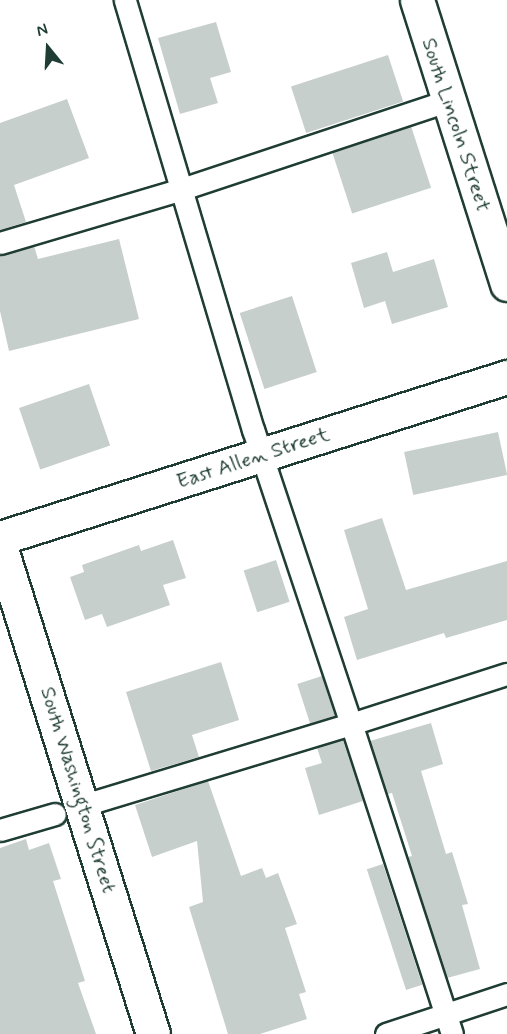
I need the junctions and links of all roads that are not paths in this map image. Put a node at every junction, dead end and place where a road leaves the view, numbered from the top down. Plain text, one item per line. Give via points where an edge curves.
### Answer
1 (125, 0) edge
2 (417, 0) edge
3 (447, 101) junction
4 (179, 190) junction
5 (0, 243) edge
6 (507, 284) edge
7 (507, 377) edge
8 (262, 455) junction
9 (0, 538) edge
10 (0, 546) edge
11 (507, 674) edge
12 (351, 724) junction
13 (70, 810) junction
14 (0, 830) edge
15 (507, 994) edge
16 (449, 1024) edge
17 (153, 1034) edge
18 (386, 1034) edge

1 - 4 lane
2 - 3 street, South Lincoln Street
3 - 4 lane
3 - 6 street, South Lincoln Street
4 - 5 lane
4 - 8 lane
7 - 8 street, East Allen Street
8 - 9 street, East Allen Street
8 - 12 lane
10 - 13 street, South Washington Street
11 - 12 lane
12 - 13 lane
12 - 16 lane
13 - 14 lane
13 - 17 street, South Washington Street
15 - 16 lane
16 - 18 lane

